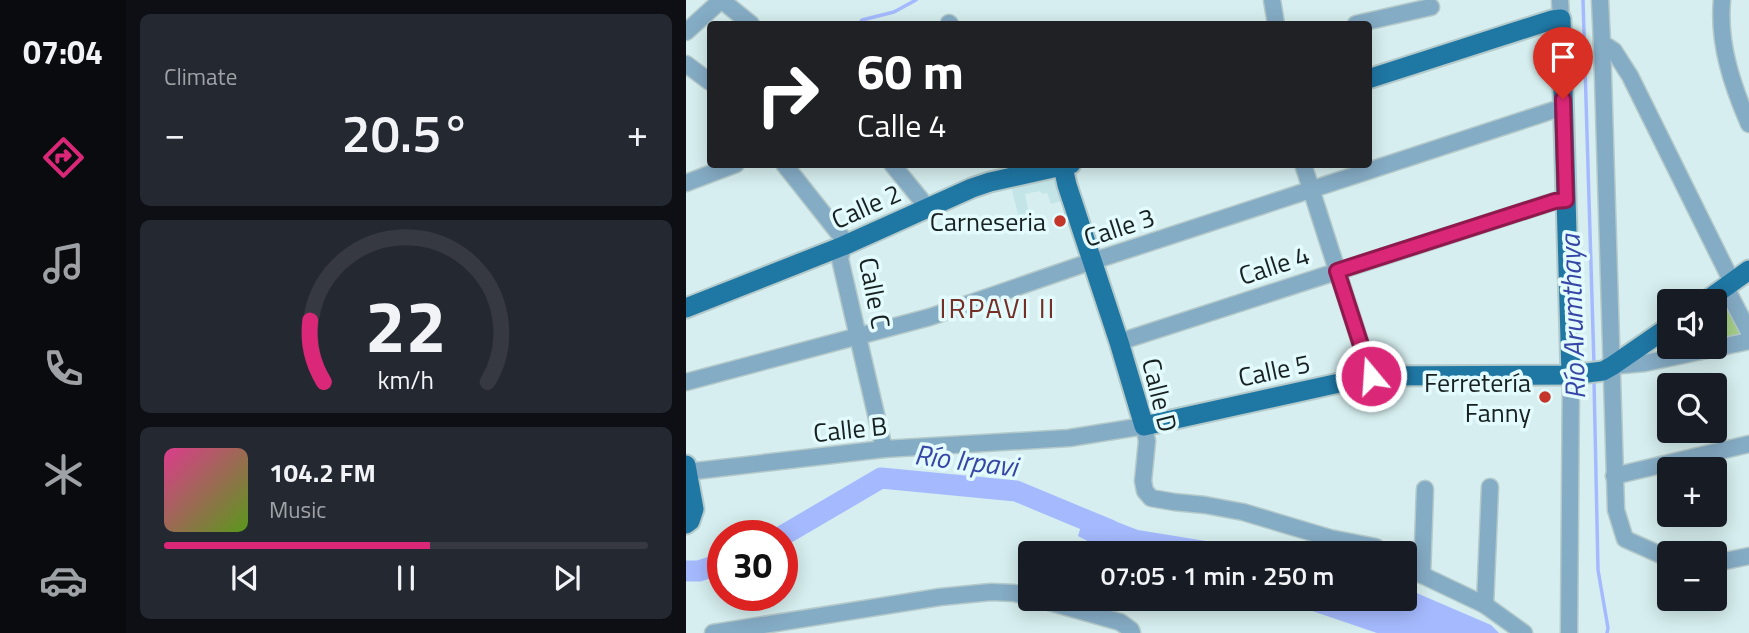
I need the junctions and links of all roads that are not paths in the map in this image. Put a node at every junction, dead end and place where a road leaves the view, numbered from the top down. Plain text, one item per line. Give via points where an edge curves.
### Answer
1 (1272, 0) edge
2 (1600, 0) edge
3 (1722, 0) edge
4 (1431, 7) dead end
5 (1561, 9) edge
6 (747, 21) edge
7 (1276, 21) edge
8 (1369, 21) edge
9 (686, 32) edge
10 (1602, 43) junction
11 (686, 64) edge
12 (1372, 78) edge
13 (707, 80) edge
14 (1564, 110) junction
15 (1748, 118) edge
16 (725, 168) edge
17 (787, 168) edge
18 (895, 168) edge
19 (1053, 168) edge
20 (1066, 168) edge
21 (1304, 168) edge
22 (686, 183) edge
23 (1311, 190) junction
24 (1566, 200) junction
25 (927, 207) junction
26 (843, 246) junction
27 (1092, 262) junction
28 (1337, 271) junction
29 (1739, 279) edge
30 (1724, 289) edge
31 (686, 308) edge
32 (1749, 332) edge
33 (1657, 334) edge
34 (858, 337) junction
35 (1749, 341) edge
36 (1119, 342) junction
37 (1593, 371) junction
38 (1371, 376) junction
39 (686, 382) edge
40 (1144, 426) junction
41 (1749, 444) edge
42 (884, 449) junction
43 (686, 469) edge
44 (1614, 476) junction
45 (1490, 486) dead end
46 (1425, 489) dead end
47 (686, 524) edge
48 (1345, 541) edge
49 (1657, 553) edge
50 (1749, 556) edge
51 (1727, 561) edge
52 (1018, 594) edge
53 (1485, 605) junction
54 (1080, 611) edge
55 (713, 633) edge
56 (1132, 633) edge
57 (1524, 633) edge
58 (1569, 633) edge

1 - 7 street
2 - 10 street
3 - 15 street via 1722,37 1729,69
4 - 8 street
5 - 12 main road via 1552,19
5 - 14 main road
6 - 9 street via 725,3 718,3
10 - 29 street via 1614,51 1630,76
10 - 37 street
11 - 13 street
14 - 23 street, Calle 3
14 - 24 main road
16 - 22 street
17 - 26 street, Calle C via 841,236
18 - 25 street
19 - 25 main road, Calle 2 via 990,182
20 - 27 main road, Calle D via 1067,185
21 - 23 street
23 - 27 street, Calle 3
23 - 28 street
24 - 28 street, Calle 4
24 - 37 main road
25 - 26 main road, Calle 2
26 - 31 main road, Calle 2
26 - 34 street, Calle C via 840,259
27 - 34 street, Calle 3
27 - 36 main road, Calle D
28 - 36 street, Calle 4
28 - 38 street
29 - 30 main road
29 - 32 street
33 - 37 main road
34 - 39 street, Calle 3
34 - 42 street, Calle C
35 - 37 street
36 - 40 main road, Calle D
37 - 38 main road, Calle 5
37 - 44 street
37 - 58 street via 1569,526
38 - 40 main road, Calle 5
40 - 42 street, Calle B via 1069,438
40 - 48 street, Calle D via 1144,491 1152,498 1242,512
41 - 44 street
42 - 43 street, Calle B
43 - 47 main road via 694,509
44 - 49 street via 1616,510 1625,539
45 - 53 street
46 - 53 street via 1419,573
50 - 51 street
52 - 55 street via 940,597
53 - 57 street
54 - 56 street via 1120,622

